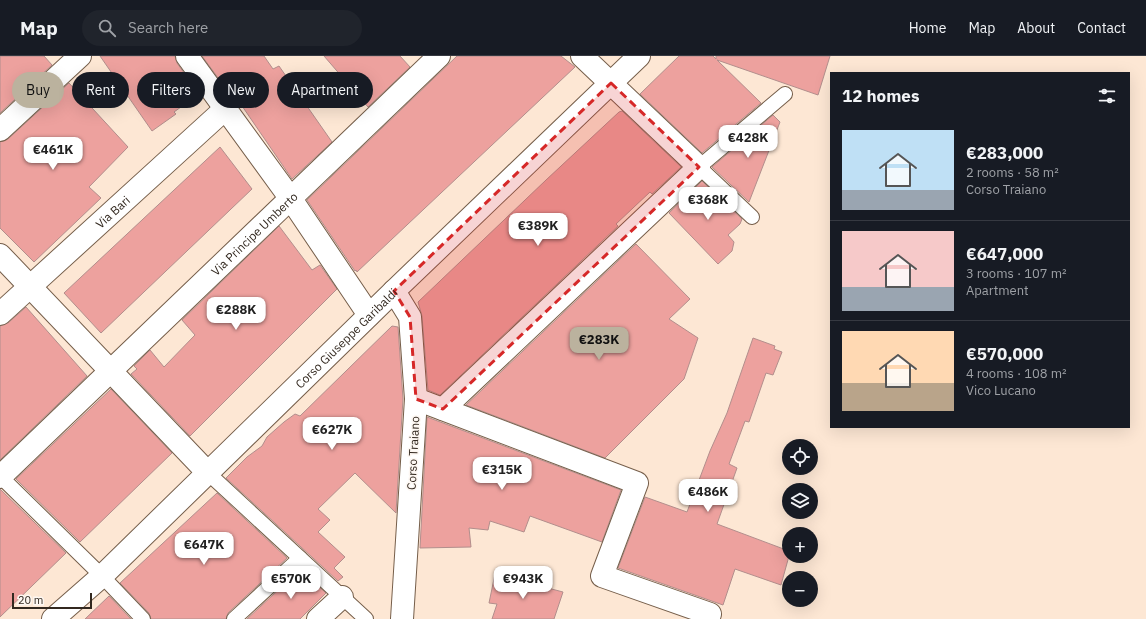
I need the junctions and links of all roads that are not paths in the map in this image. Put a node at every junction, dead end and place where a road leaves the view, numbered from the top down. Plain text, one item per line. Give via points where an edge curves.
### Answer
1 (80, 56) edge
2 (187, 56) edge
3 (439, 56) edge
4 (582, 56) edge
5 (639, 56) edge
6 (611, 83) junction
7 (785, 94) dead end
8 (225, 109) junction
9 (0, 130) edge
10 (699, 167) junction
11 (291, 199) junction
12 (752, 216) dead end
13 (0, 255) edge
14 (29, 286) junction
15 (394, 291) junction
16 (0, 314) edge
17 (369, 315) junction
18 (112, 372) junction
19 (416, 399) junction
20 (443, 409) junction
21 (208, 473) junction
22 (0, 477) edge
23 (300, 558) junction
24 (102, 576) junction
25 (342, 597) junction
26 (710, 614) dead end
27 (53, 619) edge
28 (143, 619) edge
29 (234, 619) edge
30 (318, 619) edge
31 (366, 619) edge
32 (402, 619) edge

1 - 9 street
2 - 8 street
3 - 11 street, Via Principe Umberto
4 - 6 street
5 - 6 street, Corso Giuseppe Garibaldi
6 - 10 street
6 - 15 street, Corso Giuseppe Garibaldi
7 - 10 lane
8 - 11 street
8 - 14 street, Via Bari
10 - 12 lane
10 - 20 street
11 - 17 street
11 - 18 street, Via Principe Umberto
13 - 14 street
14 - 16 street, Via Bari
14 - 18 street
15 - 17 street, Corso Giuseppe Garibaldi
15 - 19 street, Corso Traiano via 410,317
17 - 21 street, Corso Giuseppe Garibaldi
18 - 21 street
18 - 22 street, Via Principe Umberto
19 - 20 street
19 - 32 street, Corso Traiano
20 - 26 street via 637,483 602,576
21 - 23 lane
21 - 24 street, Corso Giuseppe Garibaldi
22 - 24 lane
23 - 25 lane
23 - 29 lane
24 - 27 street, Corso Giuseppe Garibaldi
24 - 28 lane
25 - 30 street
25 - 31 lane

